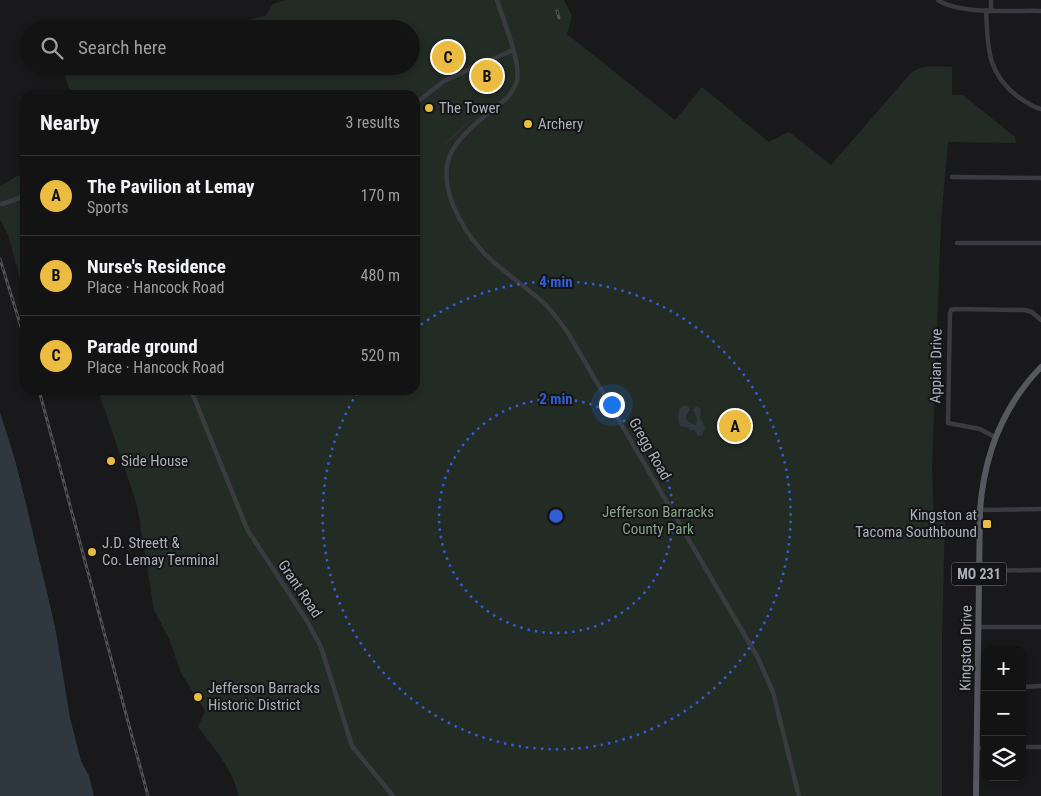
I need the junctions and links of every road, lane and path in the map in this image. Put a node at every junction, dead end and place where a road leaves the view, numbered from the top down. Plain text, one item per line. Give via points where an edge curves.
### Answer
1 (497, 0) edge
2 (938, 0) edge
3 (991, 0) edge
4 (988, 10) junction
5 (1041, 10) edge
6 (513, 50) junction
7 (420, 100) edge
8 (1041, 109) edge
9 (952, 177) dead end
10 (1041, 178) edge
11 (20, 198) edge
12 (2, 204) dead end
13 (957, 243) dead end
14 (1041, 243) edge
15 (1041, 320) edge
16 (1040, 370) edge
17 (193, 395) edge
18 (996, 437) junction
19 (1041, 509) edge
20 (980, 510) junction
21 (1041, 570) edge
22 (979, 571) junction
23 (979, 627) junction
24 (1041, 627) edge
25 (1041, 686) edge
26 (981, 687) edge
27 (1026, 687) edge
28 (1026, 747) edge
29 (1041, 747) edge
30 (977, 748) junction
31 (981, 748) edge
32 (393, 796) edge
33 (799, 796) edge
34 (976, 796) edge

1 - 6 street, Gregg Road
2 - 4 street via 943,4
3 - 4 street
4 - 5 street
4 - 8 street via 989,55 996,74 1023,101
6 - 7 street via 444,81
6 - 33 street, Gregg Road via 517,71 514,88 466,134 451,155 446,176 452,199 463,224 483,252 543,303 568,333 758,658 773,692
9 - 10 street
11 - 12 street
13 - 14 street
15 - 18 street, Appian Drive via 1032,312 1014,309 951,310 948,423 980,429
16 - 18 main road, Kingston Drive / MO 231 via 1012,404
17 - 32 street, Grant Road via 247,529 321,647 352,746
18 - 20 main road, Kingston Drive / MO 231 via 986,470
19 - 20 street
20 - 22 main road, Kingston Drive / MO 231
21 - 22 street
22 - 23 main road, Kingston Drive / MO 231
23 - 24 street
23 - 26 main road, Kingston Drive / MO 231
25 - 27 street
26 - 30 main road, Kingston Drive / MO 231
28 - 29 street
30 - 31 street
30 - 34 main road, Kingston Drive / MO 231

